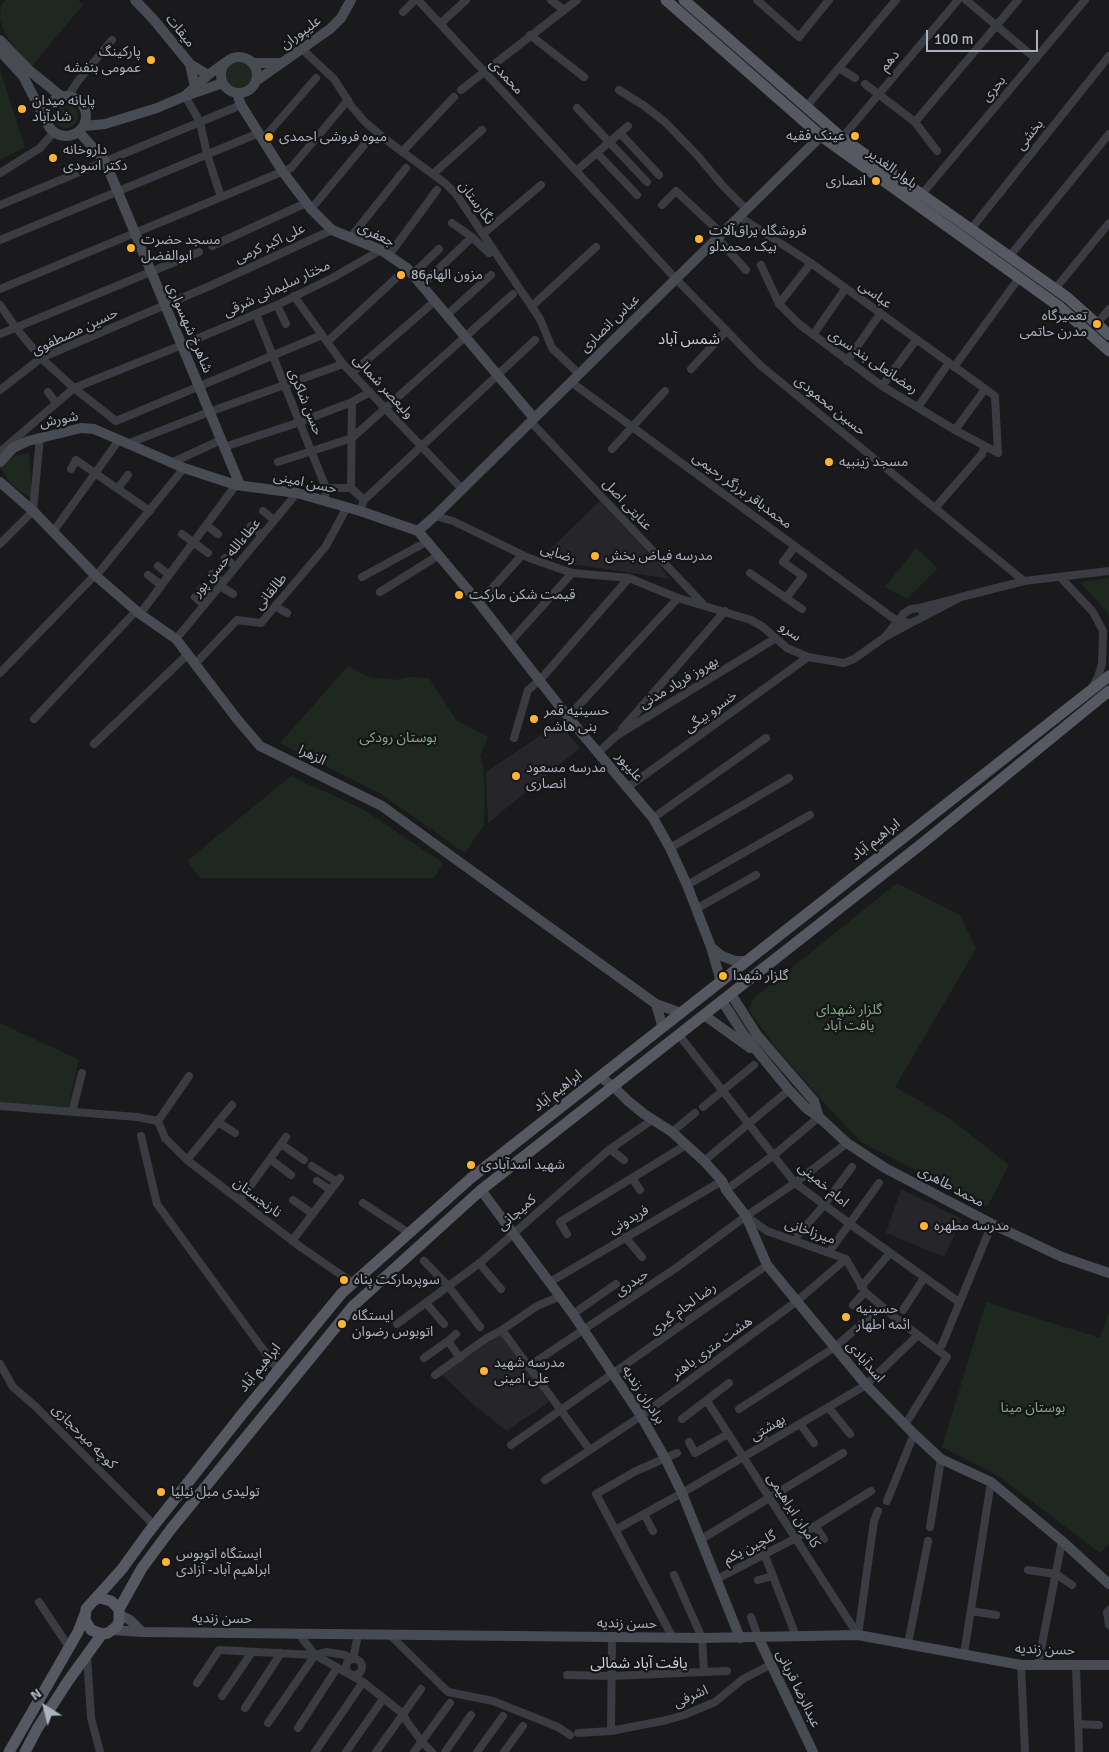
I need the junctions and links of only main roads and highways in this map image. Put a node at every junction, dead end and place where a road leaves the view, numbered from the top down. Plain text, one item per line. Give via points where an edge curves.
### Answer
1 (666, 0) edge
2 (684, 0) edge
3 (1109, 335) edge
4 (1109, 351) edge
5 (1109, 676) edge
6 (1109, 691) edge
7 (864, 869) junction
8 (874, 881) junction
9 (94, 1600) junction
10 (119, 1612) junction
11 (85, 1614) junction
12 (108, 1632) junction
13 (9, 1752) edge
14 (24, 1752) edge

1 - 4 main road, بلوار الغدیر via 821,136 1060,307
2 - 3 main road, بلوار الغدیر via 842,138 1068,298
5 - 7 main road, ابراهیم آباد
6 - 8 main road
7 - 8 main road
7 - 9 main road, ابراهیم آباد via 472,1178 353,1282 278,1370
8 - 10 main road via 481,1190 353,1306 171,1529 142,1568
9 - 10 main road via 111,1601
9 - 11 main road
10 - 12 main road via 117,1626
11 - 12 main road via 91,1630
11 - 13 main road
12 - 14 main road via 87,1655

